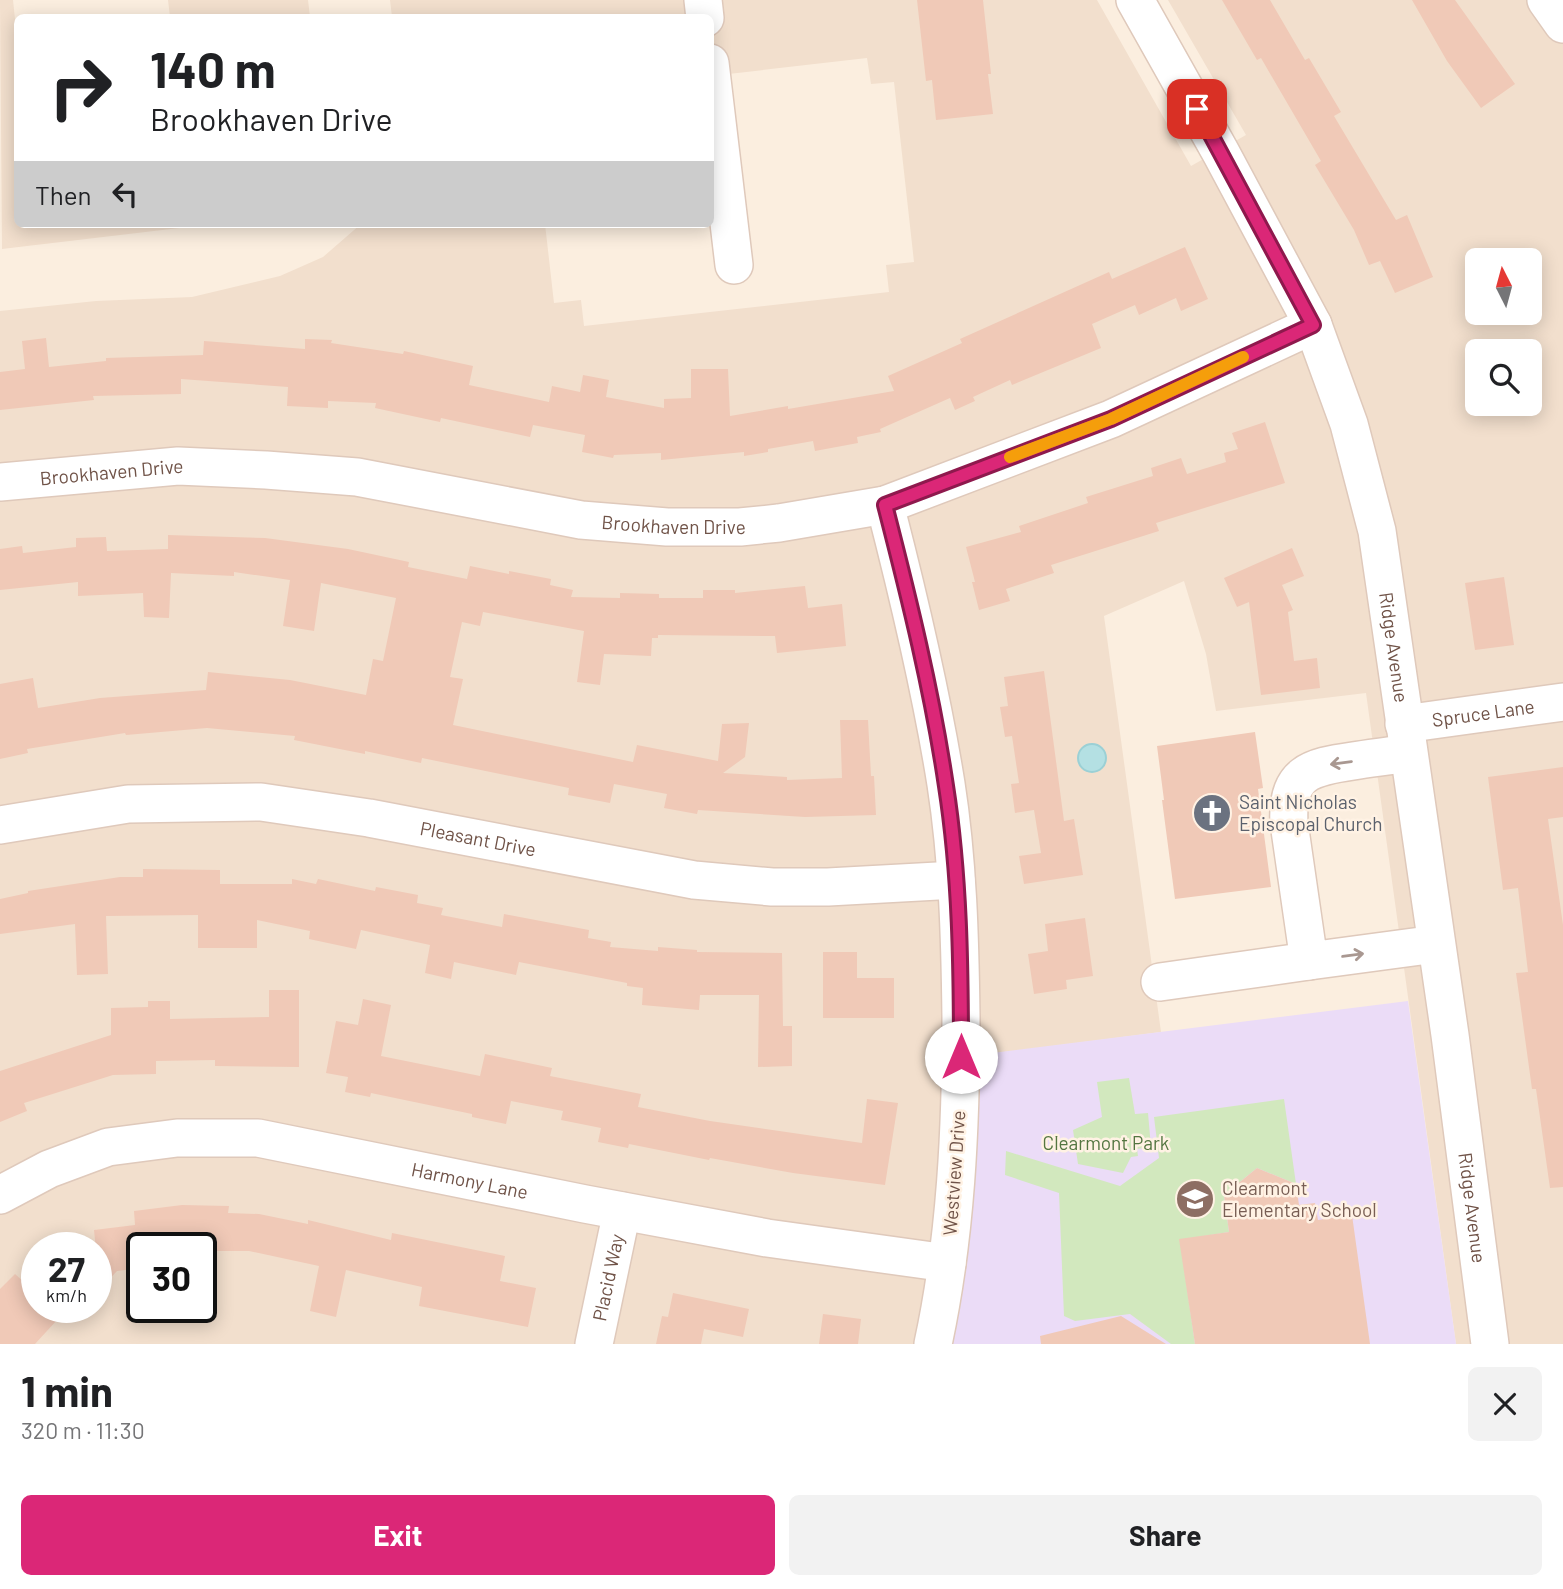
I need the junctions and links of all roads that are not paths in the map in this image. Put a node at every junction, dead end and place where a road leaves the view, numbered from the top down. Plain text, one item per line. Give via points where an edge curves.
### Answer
1 (1135, 0) edge
2 (1546, 0) edge
3 (1563, 24) edge
4 (714, 97) edge
5 (734, 265) dead end
6 (1313, 325) junction
7 (0, 482) edge
8 (885, 505) junction
9 (1563, 702) edge
10 (1406, 739) junction
11 (0, 825) edge
12 (956, 880) junction
13 (1436, 944) junction
14 (1309, 961) junction
15 (1160, 982) dead end
16 (0, 1195) edge
17 (622, 1211) junction
18 (947, 1263) junction
19 (594, 1344) edge
20 (933, 1344) edge
21 (1490, 1344) edge

1 - 6 street, Ridge Avenue
2 - 3 street
4 - 5 street
6 - 8 street, Brookhaven Drive via 1111,419
6 - 10 street, Ridge Avenue via 1349,424 1377,531
7 - 8 street, Brookhaven Drive via 178,466 266,470 357,477 581,520 667,527 740,527
8 - 12 street, Westview Drive via 921,646 946,787
9 - 10 street, Spruce Lane
10 - 13 street, Ridge Avenue
10 -> 14 street, Spruce Lane via 1322,766 1295,783 1289,823
11 - 12 street, Pleasant Drive via 128,804 261,802 694,880 772,887
12 - 18 street, Westview Drive via 961,1057 958,1166
14 -> 13 street
13 - 21 street, Ridge Avenue
14 - 15 street
16 - 17 street, Harmony Lane via 108,1147 177,1138 258,1138
17 - 18 street, Harmony Lane via 766,1238
17 - 19 street, Placid Way
18 - 20 street, Westview Drive

